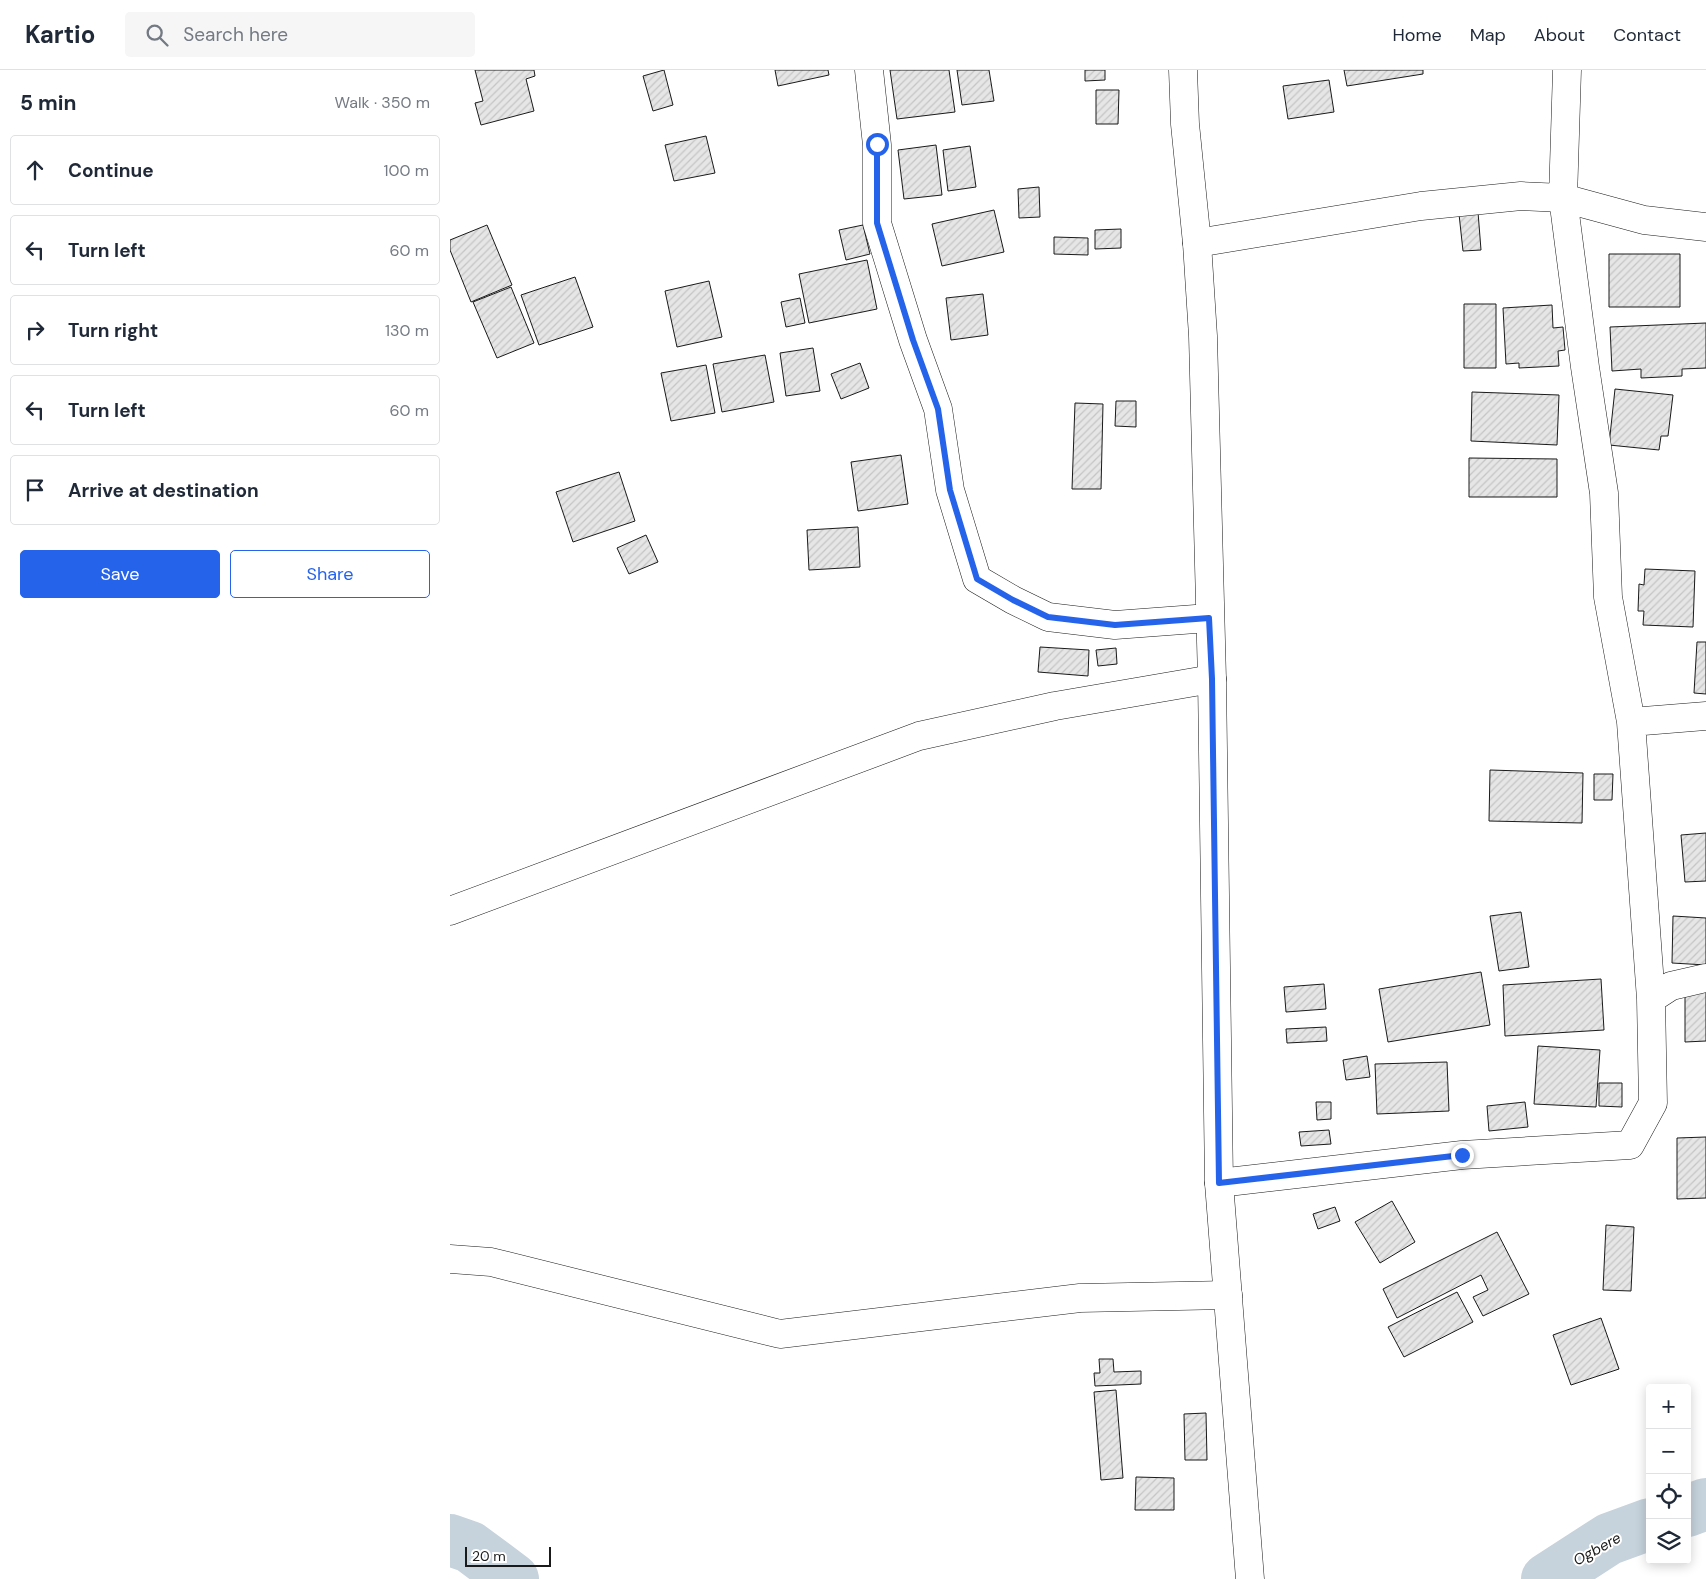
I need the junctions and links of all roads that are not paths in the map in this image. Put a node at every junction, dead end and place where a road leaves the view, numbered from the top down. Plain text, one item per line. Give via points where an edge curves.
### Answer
1 (869, 70) edge
2 (1183, 70) edge
3 (1567, 70) edge
4 (1563, 198) junction
5 (1706, 227) edge
6 (1197, 243) junction
7 (1209, 618) junction
8 (1212, 679) junction
9 (1706, 716) edge
10 (1631, 722) junction
11 (450, 911) edge
12 (1706, 978) edge
13 (1651, 999) junction
14 (1219, 1183) junction
15 (450, 1259) edge
16 (1228, 1295) junction
17 (1250, 1579) edge

1 - 7 street via 877,144 877,223 938,409 950,490 977,579 1048,617 1115,625
2 - 6 street
3 - 4 street
4 - 5 street via 1644,220
4 - 6 street via 1521,196 1421,206
4 - 10 street via 1604,493 1608,597
6 - 7 street via 1203,336
7 - 8 street
8 - 11 street via 1055,706 919,736
8 - 14 street
9 - 10 street
10 - 13 street
12 - 13 street via 1671,986
13 - 14 street via 1653,1103 1630,1145 1462,1155
14 - 16 street
15 - 16 street via 490,1262 780,1334 1080,1298
16 - 17 street

